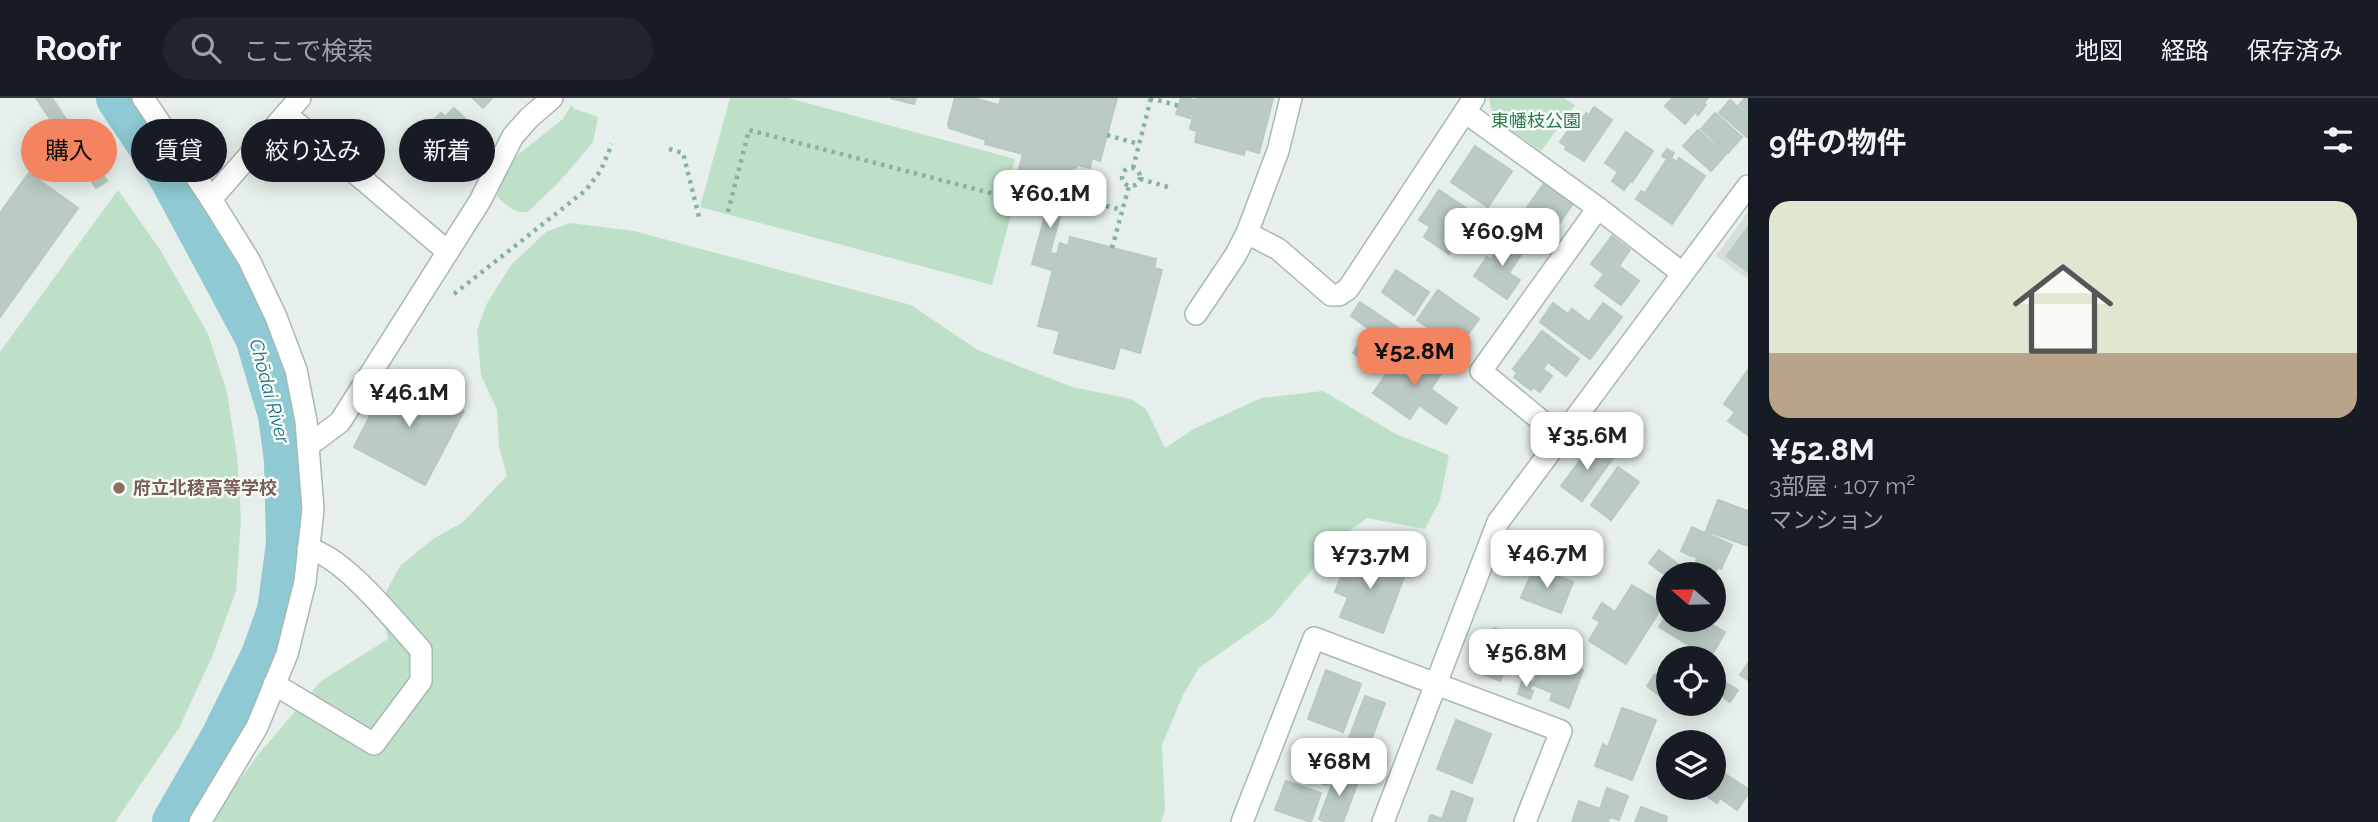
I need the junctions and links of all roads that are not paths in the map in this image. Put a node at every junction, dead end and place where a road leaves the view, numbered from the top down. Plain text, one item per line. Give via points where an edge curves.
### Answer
1 (143, 98) edge
2 (552, 98) edge
3 (1291, 98) edge
4 (1469, 105) edge
5 (293, 106) edge
6 (1748, 186) edge
7 (211, 199) junction
8 (1598, 208) junction
9 (1247, 233) junction
10 (448, 252) junction
11 (1682, 274) junction
12 (1196, 314) dead end
13 (1562, 437) junction
14 (308, 446) junction
15 (308, 549) junction
16 (274, 684) junction
17 (1436, 684) junction
18 (200, 822) edge
19 (1242, 822) edge
20 (1383, 822) edge
21 (1525, 822) edge

1 - 7 street
2 - 10 street via 513,136
3 - 9 street via 1278,151
4 - 8 street
4 - 9 street via 1348,289 1339,295 1331,295 1293,260
5 - 7 street
5 - 10 street
6 - 11 street
7 - 14 street via 250,260 276,317 296,370
8 - 11 street
8 - 13 street via 1481,371
9 - 12 street
10 - 14 street via 340,422
11 - 13 street
13 - 17 street via 1498,522
14 - 15 street via 313,509
15 - 16 street via 305,582 287,654
15 - 16 street via 320,551 359,582 421,650 421,681 374,744
16 - 18 street via 257,727
17 - 19 street via 1314,638
17 - 20 street
17 - 21 street via 1561,731

